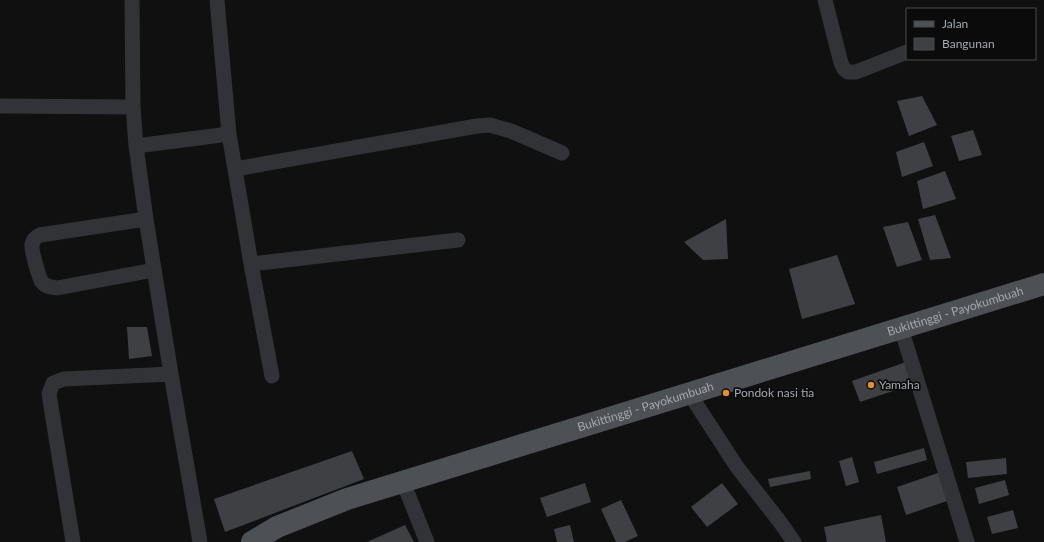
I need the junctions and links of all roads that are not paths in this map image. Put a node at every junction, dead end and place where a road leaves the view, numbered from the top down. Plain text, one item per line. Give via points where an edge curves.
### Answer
1 (132, 0) edge
2 (217, 0) edge
3 (825, 0) edge
4 (906, 52) edge
5 (0, 106) edge
6 (132, 107) junction
7 (229, 134) junction
8 (136, 146) junction
9 (562, 153) dead end
10 (235, 169) junction
11 (146, 218) junction
12 (458, 240) dead end
13 (251, 264) junction
14 (154, 270) junction
15 (1044, 284) edge
16 (901, 328) junction
17 (171, 374) junction
18 (272, 376) dead end
19 (689, 394) junction
20 (403, 482) junction
21 (73, 542) edge
22 (200, 542) edge
23 (252, 542) edge
24 (427, 542) edge
25 (794, 542) edge
26 (967, 542) edge

1 - 6 street
2 - 7 street
3 - 4 street via 841,63 848,72 856,72
5 - 6 street
6 - 8 street
7 - 8 street
7 - 10 street
8 - 11 street
9 - 10 street via 511,131 490,125
10 - 13 street
11 - 14 street
11 - 14 street via 40,235 34,238 33,252 39,276 48,287 56,288
12 - 13 street
13 - 18 street
14 - 17 street
15 - 16 main road, Bukittinggi - Payokumbuah
16 - 19 main road, Bukittinggi - Payokumbuah
16 - 26 street
17 - 21 street via 64,379 53,383 48,394
17 - 22 street
19 - 20 main road, Bukittinggi - Payokumbuah
19 - 25 street via 736,467
20 - 23 main road, Bukittinggi - Payokumbuah via 347,499 277,527
20 - 24 street

